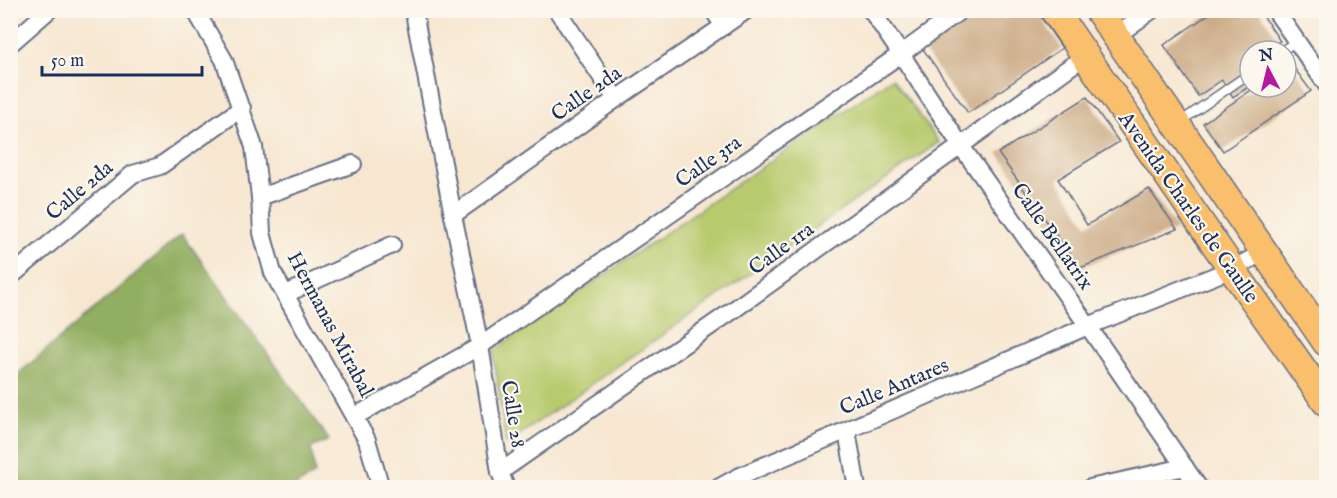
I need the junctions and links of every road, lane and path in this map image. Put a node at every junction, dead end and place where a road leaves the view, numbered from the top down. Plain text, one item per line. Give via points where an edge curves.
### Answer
1 (49, 10) edge
2 (195, 10) edge
3 (415, 10) edge
4 (557, 10) edge
5 (713, 10) edge
6 (747, 10) edge
7 (960, 10) edge
8 (1054, 10) edge
9 (1098, 10) edge
10 (1152, 10) edge
11 (1275, 10) edge
12 (876, 15) edge
13 (724, 26) junction
14 (1116, 36) junction
15 (1295, 39) edge
16 (10, 44) edge
17 (1298, 44) edge
18 (901, 54) junction
19 (1085, 56) junction
20 (1238, 82) edge
21 (1326, 84) edge
22 (616, 99) junction
23 (242, 108) junction
24 (1178, 124) junction
25 (961, 146) junction
26 (353, 164) dead end
27 (260, 197) junction
28 (453, 215) junction
29 (392, 245) dead end
30 (1264, 252) junction
31 (1232, 269) junction
32 (10, 278) edge
33 (285, 294) junction
34 (1088, 326) junction
35 (1326, 342) edge
36 (480, 346) junction
37 (1326, 402) edge
38 (354, 417) junction
39 (847, 430) junction
40 (1185, 467) junction
41 (503, 480) edge
42 (381, 488) edge
43 (718, 488) edge
44 (857, 488) edge
45 (1090, 488) edge
46 (1199, 488) edge

1 - 16 street
2 - 23 street, Hermanas Mirabal via 224,60
3 - 28 street
4 - 22 street
5 - 13 street
6 - 13 street, Calle 2da
7 - 18 street, Calle 3ra
8 - 19 main road, Avenida Charles de Gaulle
9 - 14 main road, Avenida Charles de Gaulle
10 - 14 street
11 - 15 street
12 - 18 street, Calle Bellatrix
13 - 22 street, Calle 2da
14 - 24 main road, Avenida Charles de Gaulle
17 - 21 street
18 - 25 street, Calle Bellatrix
18 - 36 street, Calle 3ra
19 - 25 street, Calle 1ra
19 - 31 main road, Avenida Charles de Gaulle
20 - 24 lane
22 - 28 street, Calle 2da
23 - 27 street, Hermanas Mirabal via 254,147
23 - 32 street, Calle 2da via 160,166 133,174
24 - 30 main road, Avenida Charles de Gaulle
25 - 34 street, Calle Bellatrix
25 - 41 street, Calle 1ra
26 - 27 street
27 - 33 street, Hermanas Mirabal via 262,233 273,273
28 - 36 street
29 - 33 street
30 - 31 street, Calle Antares
30 - 35 main road, Avenida Charles de Gaulle
31 - 34 street, Calle Antares
31 - 37 main road, Avenida Charles de Gaulle
33 - 38 street, Hermanas Mirabal
34 - 39 street, Calle Antares
34 - 40 street, Calle Bellatrix
36 - 38 street, Calle 3ra
36 - 41 street, Calle 28
38 - 42 street, Hermanas Mirabal via 367,440
39 - 43 street, Calle Antares
39 - 44 street
40 - 45 street
40 - 46 street, Calle Bellatrix

